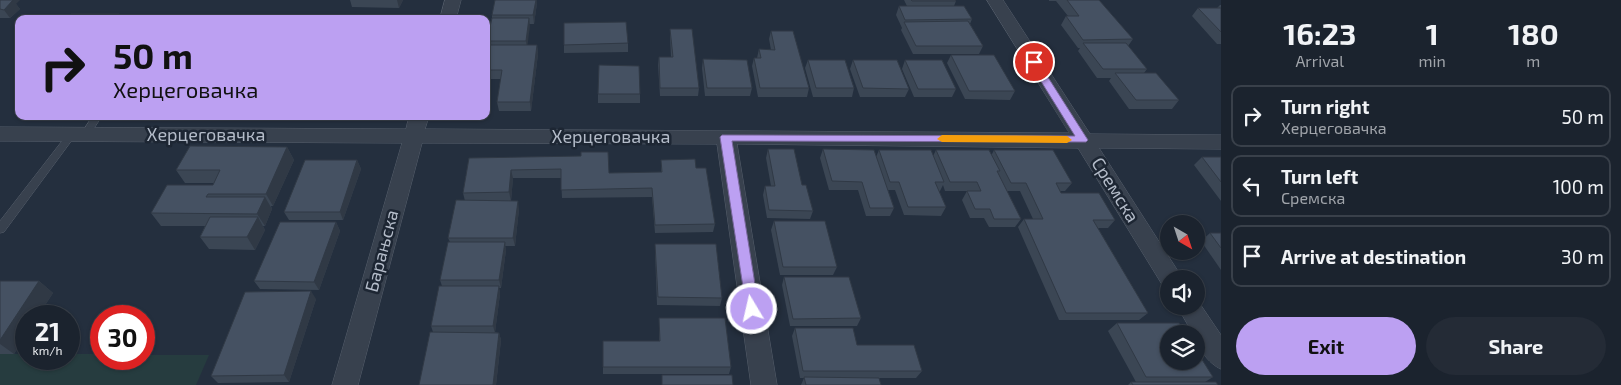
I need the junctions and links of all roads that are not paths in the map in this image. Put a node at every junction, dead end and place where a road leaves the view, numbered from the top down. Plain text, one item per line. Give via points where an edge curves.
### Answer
1 (453, 0) edge
2 (995, 0) edge
3 (449, 15) edge
4 (94, 120) edge
5 (416, 126) edge
6 (0, 134) edge
7 (79, 134) junction
8 (726, 137) junction
9 (1082, 140) junction
10 (1221, 142) edge
11 (0, 229) edge
12 (1165, 270) edge
13 (1195, 315) edge
14 (1221, 357) edge
15 (345, 385) edge
16 (764, 385) edge

1 - 3 street
2 - 9 street, Сремска
4 - 7 lane
5 - 7 street, Херцеговачка
5 - 8 street, Херцеговачка
5 - 15 street, Барањска
6 - 7 street, Херцеговачка
7 - 11 lane
8 - 9 street, Херцеговачка
8 - 16 street
9 - 10 street, Херцеговачка
9 - 12 street, Сремска
13 - 14 street

